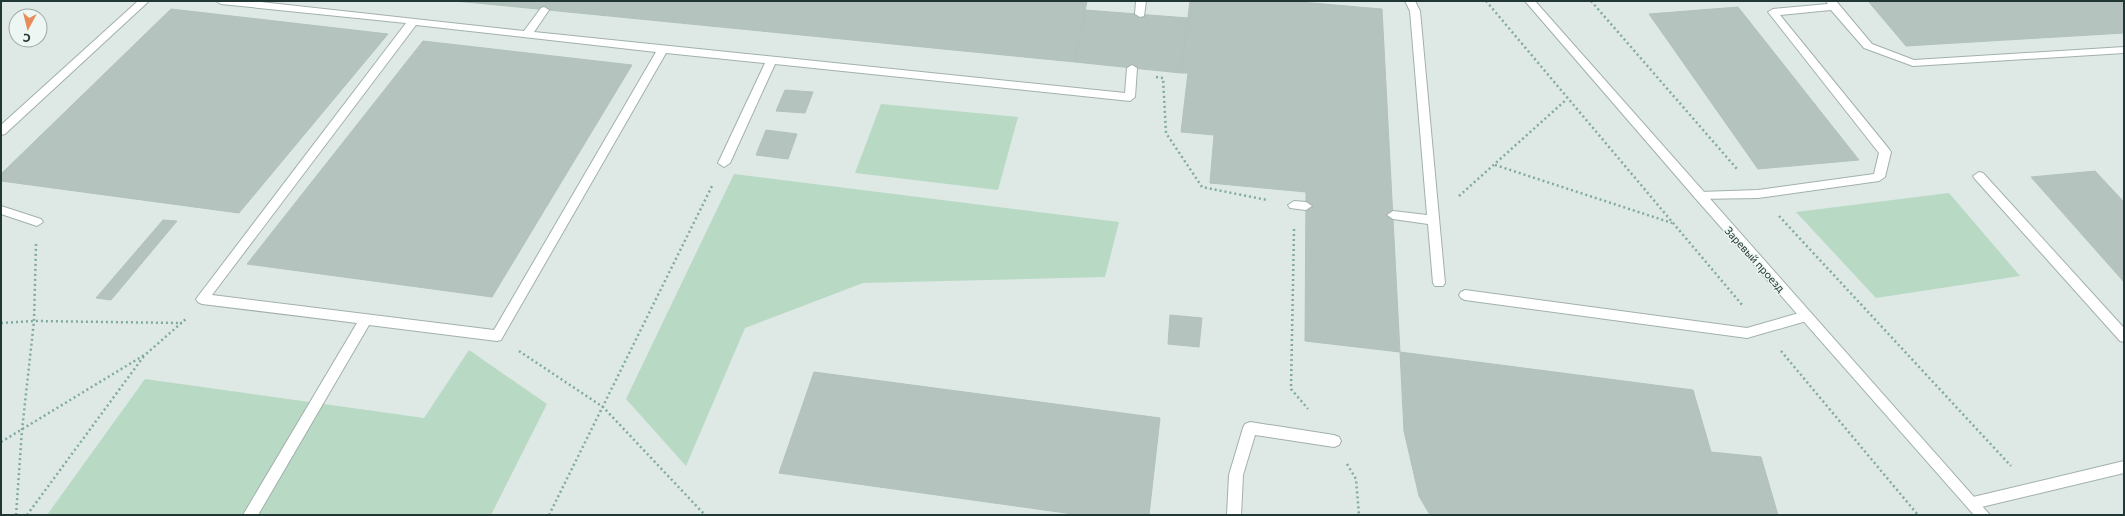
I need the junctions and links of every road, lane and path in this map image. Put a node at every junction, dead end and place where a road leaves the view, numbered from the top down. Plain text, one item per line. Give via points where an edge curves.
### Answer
1 (144, 1) edge
2 (221, 1) edge
3 (1141, 1) edge
4 (1410, 1) edge
5 (1486, 1) edge
6 (1530, 1) edge
7 (1591, 1) edge
8 (1832, 4) edge
9 (544, 10) dead end
10 (1140, 14) dead end
11 (413, 21) junction
12 (526, 35) junction
13 (663, 49) junction
14 (2124, 50) edge
15 (772, 60) junction
16 (1132, 68) dead end
17 (1567, 99) junction
18 (1, 131) edge
19 (724, 163) joint
20 (1494, 165) junction
21 (1980, 176) dead end
22 (1465, 190) dead end
23 (1758, 194) junction
24 (1700, 196) junction
25 (1294, 205) dead end
26 (1306, 206) dead end
27 (1, 210) edge
28 (1393, 215) dead end
29 (1433, 220) junction
30 (37, 222) joint
31 (1673, 224) junction
32 (1438, 283) dead end
33 (1465, 295) dead end
34 (1806, 316) junction
35 (366, 319) junction
36 (34, 321) junction
37 (1, 323) edge
38 (1762, 329) junction
39 (497, 336) junction
40 (2124, 337) edge
41 (1291, 352) dead end
42 (146, 354) junction
43 (1291, 389) dead end
44 (603, 407) junction
45 (22, 430) junction
46 (1334, 441) dead end
47 (1, 442) edge
48 (2124, 468) edge
49 (1356, 479) dead end
50 (2033, 490) junction
51 (1973, 504) junction
52 (16, 515) edge
53 (27, 515) edge
54 (250, 515) edge
55 (549, 515) edge
56 (705, 515) edge
57 (1234, 515) edge
58 (1359, 515) edge
59 (1918, 515) edge
60 (1983, 515) edge

1 - 18 street
2 - 11 street
3 - 10 street
4 - 29 street via 1415,11
5 - 17 path
6 - 24 street, Заревый проезд
7 - 23 path
8 - 14 street via 1868,46 1913,63
8 - 23 street via 1773,12 1885,152 1879,177
9 - 12 street
11 - 12 street
11 - 35 street via 202,299
12 - 13 street
13 - 15 street
13 - 39 street
15 - 16 street via 1130,97
15 - 19 street
17 - 20 path
17 - 31 path
19 - 44 path
20 - 22 path
20 - 31 path
21 - 40 street
23 - 24 street
23 - 50 path
24 - 34 street, Заревый проезд
25 - 26 street
27 - 30 street
28 - 29 street
29 - 32 street
30 - 36 path
31 - 38 path
33 - 38 street via 1747,333
34 - 38 street
34 - 51 street, Заревый проезд
35 - 39 street
35 - 54 street
36 - 37 path
36 - 42 path via 182,324
36 - 45 path
38 - 59 path
39 - 44 path
41 - 43 path
42 - 45 path
42 - 53 path
44 - 55 path
44 - 56 path
45 - 47 path
45 - 52 path
46 - 57 street via 1250,428 1236,474
48 - 50 street
49 - 58 path
50 - 51 street
51 - 60 street, Заревый проезд

